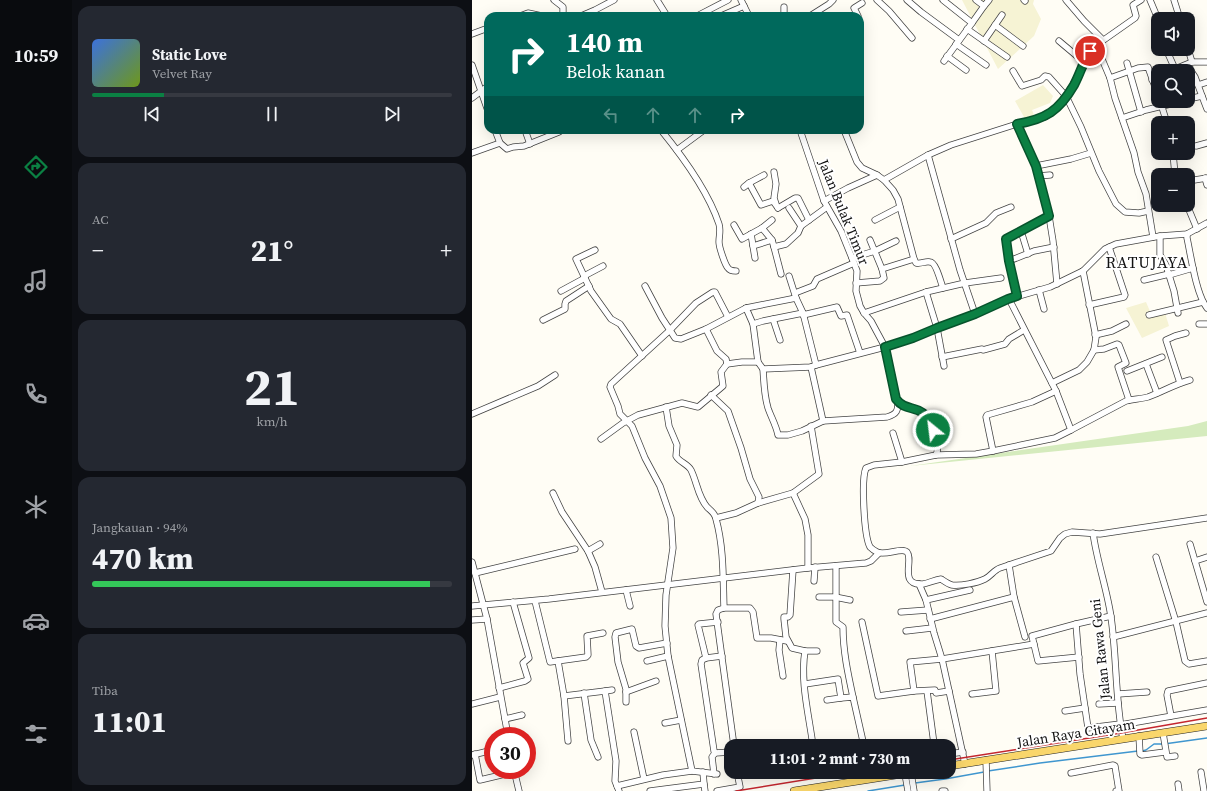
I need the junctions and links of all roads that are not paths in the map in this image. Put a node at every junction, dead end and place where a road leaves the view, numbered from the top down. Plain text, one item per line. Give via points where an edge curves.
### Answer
1 (554, 0) edge
2 (614, 0) edge
3 (657, 0) edge
4 (728, 0) edge
5 (741, 0) edge
6 (834, 0) edge
7 (876, 0) edge
8 (907, 0) edge
9 (943, 0) edge
10 (976, 0) edge
11 (989, 0) edge
12 (1066, 0) edge
13 (1141, 0) edge
14 (1150, 0) edge
15 (1174, 0) edge
16 (863, 1) edge
17 (744, 6) junction
18 (984, 6) junction
19 (784, 7) dead end
20 (563, 12) edge
21 (589, 12) edge
22 (664, 12) edge
23 (704, 12) edge
24 (730, 12) edge
25 (747, 12) edge
26 (784, 12) edge
27 (816, 12) edge
28 (856, 12) edge
29 (1155, 12) edge
30 (1178, 12) edge
31 (1002, 15) dead end
32 (972, 22) junction
33 (996, 25) junction
34 (967, 29) junction
35 (484, 30) edge
36 (472, 34) edge
37 (912, 38) dead end
38 (1103, 40) junction
39 (984, 41) junction
40 (1059, 41) dead end
41 (958, 42) junction
42 (1096, 45) junction
43 (1023, 46) dead end
44 (1189, 56) edge
45 (1007, 57) dead end
46 (1084, 62) junction
47 (1207, 62) edge
48 (1127, 63) dead end
49 (1190, 64) joint
50 (472, 65) edge
51 (986, 65) dead end
52 (966, 70) dead end
53 (1014, 71) dead end
54 (1128, 72) junction
55 (1151, 72) edge
56 (1195, 76) edge
57 (1110, 78) junction
58 (1207, 82) edge
59 (1198, 85) junction
60 (484, 88) edge
61 (480, 91) junction
62 (1066, 96) junction
63 (1202, 96) junction
64 (472, 98) edge
65 (1195, 98) edge
66 (484, 102) edge
67 (1151, 108) edge
68 (1207, 109) edge
69 (1141, 112) junction
70 (1122, 118) junction
71 (1017, 124) junction
72 (496, 134) edge
73 (526, 134) edge
74 (554, 134) edge
75 (664, 134) edge
76 (699, 134) edge
77 (801, 134) edge
78 (846, 134) edge
79 (500, 144) junction
80 (530, 144) junction
81 (1207, 144) edge
82 (1196, 146) dead end
83 (677, 150) junction
84 (472, 153) edge
85 (1091, 153) junction
86 (928, 155) junction
87 (1036, 166) junction
88 (774, 172) dead end
89 (1050, 175) dead end
90 (764, 176) dead end
91 (877, 176) junction
92 (1038, 176) junction
93 (1206, 178) edge
94 (884, 180) junction
95 (1195, 180) edge
96 (1207, 185) edge
97 (824, 201) junction
98 (827, 207) junction
99 (900, 207) junction
100 (1011, 207) dead end
101 (778, 208) junction
102 (789, 208) dead end
103 (1148, 211) junction
104 (1190, 212) edge
105 (1049, 216) junction
106 (772, 220) dead end
107 (809, 220) junction
108 (875, 220) dead end
109 (1207, 223) edge
110 (734, 225) dead end
111 (801, 226) junction
112 (762, 228) junction
113 (1197, 229) junction
114 (1021, 231) junction
115 (751, 234) junction
116 (1187, 234) junction
117 (1160, 236) junction
118 (1153, 237) junction
119 (951, 239) junction
120 (772, 240) junction
121 (870, 240) dead end
122 (896, 241) dead end
123 (753, 246) junction
124 (774, 247) junction
125 (1054, 247) junction
126 (1109, 247) junction
127 (595, 250) dead end
128 (875, 251) junction
129 (1028, 254) junction
130 (756, 258) dead end
131 (914, 259) junction
132 (853, 261) junction
133 (1009, 261) junction
134 (602, 266) dead end
135 (1194, 268) junction
136 (882, 269) junction
137 (736, 271) dead end
138 (1083, 271) junction
139 (781, 274) dead end
140 (1169, 274) junction
141 (789, 276) dead end
142 (584, 277) junction
143 (1001, 278) dead end
144 (1144, 280) dead end
145 (856, 283) junction
146 (965, 283) junction
147 (1057, 284) junction
148 (589, 286) junction
149 (645, 286) dead end
150 (943, 288) junction
151 (1039, 290) junction
152 (561, 291) dead end
153 (926, 292) junction
154 (795, 296) junction
155 (1017, 296) junction
156 (1008, 299) junction
157 (1203, 302) junction
158 (1090, 305) junction
159 (746, 308) junction
160 (1207, 308) edge
161 (1044, 309) dead end
162 (1178, 311) junction
163 (864, 313) junction
164 (803, 314) junction
165 (975, 314) junction
166 (1149, 315) dead end
167 (728, 317) junction
168 (773, 319) junction
169 (543, 320) dead end
170 (752, 324) junction
171 (1126, 324) dead end
172 (1199, 324) dead end
173 (1207, 324) edge
174 (937, 328) junction
175 (706, 329) junction
176 (1024, 330) junction
177 (669, 331) junction
178 (1186, 333) dead end
179 (1095, 335) junction
180 (780, 340) dead end
181 (885, 347) junction
182 (1094, 350) junction
183 (860, 354) junction
184 (642, 356) junction
185 (1162, 357) dead end
186 (942, 358) junction
187 (758, 362) junction
188 (727, 364) junction
189 (1146, 364) junction
190 (814, 366) junction
191 (944, 366) dead end
192 (763, 369) junction
193 (1127, 371) dead end
194 (555, 375) dead end
195 (1190, 380) dead end
196 (1180, 383) junction
197 (1052, 384) junction
198 (1056, 391) junction
199 (1157, 393) junction
200 (711, 395) junction
201 (1129, 400) junction
202 (898, 401) junction
203 (666, 407) junction
204 (472, 414) edge
205 (627, 420) junction
206 (824, 422) junction
207 (811, 426) junction
208 (1071, 430) junction
209 (893, 433) dead end
210 (601, 439) dead end
211 (993, 452) junction
212 (936, 455) junction
213 (902, 462) junction
214 (553, 493) dead end
215 (793, 493) junction
216 (758, 503) junction
217 (716, 518) junction
218 (1207, 518) edge
219 (1093, 534) junction
220 (600, 544) dead end
221 (1190, 544) dead end
222 (575, 549) dead end
223 (588, 551) junction
224 (879, 553) junction
225 (1156, 557) dead end
226 (1207, 557) edge
227 (1195, 561) junction
228 (472, 562) edge
229 (1009, 564) junction
230 (836, 566) junction
231 (811, 568) junction
232 (793, 570) junction
233 (474, 573) junction
234 (723, 578) junction
235 (814, 582) dead end
236 (667, 584) junction
237 (919, 584) junction
238 (626, 590) junction
239 (970, 590) dead end
240 (602, 592) junction
241 (1014, 596) junction
242 (819, 597) dead end
243 (835, 597) junction
244 (850, 600) dead end
245 (926, 600) junction
246 (535, 601) junction
247 (513, 602) junction
248 (1207, 602) edge
249 (482, 605) junction
250 (472, 606) edge
251 (630, 606) dead end
252 (724, 608) junction
253 (928, 610) junction
254 (902, 612) dead end
255 (1207, 613) edge
256 (1111, 616) junction
257 (487, 619) junction
258 (930, 619) junction
259 (472, 620) edge
260 (718, 622) junction
261 (862, 622) dead end
262 (1176, 622) junction
263 (1076, 624) junction
264 (932, 628) junction
265 (906, 631) dead end
266 (603, 633) dead end
267 (1024, 637) dead end
268 (1113, 637) junction
269 (780, 640) junction
270 (787, 641) junction
271 (667, 643) junction
272 (1034, 644) junction
273 (817, 650) dead end
274 (805, 651) junction
275 (992, 652) junction
276 (668, 656) junction
277 (722, 656) junction
278 (1079, 657) junction
279 (706, 658) junction
280 (942, 659) junction
281 (647, 661) dead end
282 (1207, 661) edge
283 (558, 662) junction
284 (783, 676) dead end
285 (656, 681) dead end
286 (805, 684) junction
287 (1207, 684) edge
288 (499, 688) junction
289 (612, 690) dead end
290 (605, 691) junction
291 (914, 691) junction
292 (927, 691) junction
293 (949, 691) junction
294 (626, 692) junction
295 (1147, 692) dead end
296 (584, 693) junction
297 (972, 694) dead end
298 (1118, 694) junction
299 (564, 696) junction
300 (500, 697) junction
301 (853, 697) junction
302 (841, 698) junction
303 (827, 700) dead end
304 (626, 702) dead end
305 (1118, 703) junction
306 (472, 704) edge
307 (1099, 704) dead end
308 (1085, 708) junction
309 (1207, 710) edge
310 (1065, 711) dead end
311 (522, 715) dead end
312 (1171, 716) junction
313 (505, 719) junction
314 (681, 720) junction
315 (665, 723) dead end
316 (1120, 724) junction
317 (1207, 726) edge
318 (506, 727) edge
319 (634, 732) dead end
320 (1163, 736) junction
321 (733, 739) edge
322 (812, 739) edge
323 (862, 739) edge
324 (933, 739) edge
325 (1123, 739) junction
326 (1139, 740) junction
327 (568, 741) dead end
328 (1165, 749) junction
329 (484, 752) edge
330 (724, 752) edge
331 (963, 752) junction
332 (716, 753) junction
333 (956, 753) edge
334 (473, 754) edge
335 (1175, 756) dead end
336 (598, 757) dead end
337 (986, 763) junction
338 (965, 764) junction
339 (956, 765) edge
340 (692, 771) junction
341 (703, 772) junction
342 (1201, 772) dead end
343 (1071, 773) dead end
344 (484, 779) edge
345 (516, 779) edge
346 (644, 779) junction
347 (738, 779) edge
348 (875, 779) edge
349 (910, 779) edge
350 (704, 784) junction
351 (1178, 784) dead end
352 (618, 789) edge
353 (910, 790) edge
354 (519, 791) edge
355 (650, 791) edge
356 (705, 791) edge
357 (718, 791) edge
358 (794, 791) edge
359 (987, 791) edge
360 (1118, 791) edge
361 (1180, 791) edge
362 (1204, 791) edge

1 - 20 street via 563,7
2 - 21 street
3 - 22 street
4 - 23 street
5 - 17 street
6 - 27 street
7 - 37 street
8 - 41 street
9 - 32 street
10 - 18 street
11 - 18 street
12 - 38 street
13 - 38 street via 1133,5 1135,18
14 - 29 street
15 - 30 street
16 - 28 street via 854,8
17 - 24 street
17 - 25 street
18 - 32 street
19 - 26 street
31 - 33 street
32 - 34 street
33 - 39 street
33 - 43 street
34 - 39 street
34 - 41 street
35 - 36 street
38 - 42 street
39 - 45 street
40 - 46 street
41 - 51 street
41 - 52 street via 946,58
42 - 46 street
42 - 57 street
44 - 49 street
46 - 62 street
47 - 49 street
48 - 54 street
50 - 61 street
53 - 62 street via 1022,86 1047,76
54 - 55 street via 1148,67
54 - 57 street
54 - 69 street
56 - 59 street
57 - 70 street
58 - 59 street
59 - 63 street
60 - 61 street
61 - 64 street
61 - 66 street
62 - 71 street via 1057,108 1045,117
62 - 85 street
63 - 65 street
63 - 68 street
67 - 69 street
69 - 70 street
70 - 103 street via 1146,194
71 - 86 street
71 - 87 street
72 - 79 street
73 - 80 street
74 - 80 street
75 - 83 street
76 - 83 street
77 - 97 street, Jalan Bulak Timur
78 - 91 street via 857,162 862,168
79 - 80 street via 507,149
79 - 84 street
81 - 82 street
83 - 137 street via 713,207 720,228 719,243 727,268
85 - 87 street
85 - 103 street via 1116,204 1125,212
86 - 94 street
86 - 119 street
87 - 92 street
88 - 101 street via 774,198
89 - 92 street
90 - 101 street via 746,185 761,205 773,202
91 - 94 street
91 - 97 street
92 - 105 street
93 - 95 street
93 - 96 street
94 - 99 street via 893,190
97 - 98 street, Jalan Bulak Timur
98 - 107 street
98 - 132 street, Jalan Bulak Timur via 841,231
99 - 108 street
99 - 131 street
100 - 119 street via 996,213 986,223
101 - 107 street via 798,198
102 - 111 street
103 - 118 street
104 - 113 street
105 - 114 street
105 - 125 street
106 - 112 street
107 - 111 street
109 - 113 street
110 - 115 street via 742,240
111 - 124 street via 792,240
112 - 115 street
112 - 120 street
113 - 116 street
114 - 129 street
114 - 133 street via 1006,239
115 - 123 street
116 - 117 street
116 - 135 street
117 - 118 street
117 - 140 street via 1160,255
118 - 126 street
119 - 146 street
120 - 123 street
120 - 124 street
121 - 128 street
122 - 128 street
123 - 130 street
124 - 139 street
125 - 129 street
125 - 147 street
126 - 138 street via 1098,254
126 - 158 street via 1125,295
127 - 142 street via 576,259
128 - 132 street
128 - 136 street
129 - 133 street
131 - 136 street
131 - 150 street via 916,263 933,263
132 - 145 street, Jalan Bulak Timur via 857,271
132 - 154 street via 817,279 813,286
133 - 155 street
134 - 142 street
135 - 140 street
135 - 157 street
136 - 145 street via 883,280
138 - 147 street
138 - 158 street
140 - 144 street
140 - 162 street
141 - 154 street
142 - 148 street
142 - 152 street
143 - 146 street
145 - 163 street, Jalan Bulak Timur via 858,299
146 - 150 street
146 - 165 street
147 - 151 street
148 - 169 street via 566,301 565,309
148 - 184 street via 611,319 620,324
149 - 177 street
150 - 153 street
151 - 155 street
151 - 161 street
153 - 163 street
153 - 174 street
154 - 159 street
154 - 164 street
155 - 156 street
156 - 165 street
156 - 176 street
157 - 160 street
157 - 162 street
158 - 179 street
159 - 167 street
159 - 170 street
162 - 166 street
163 - 181 street, Jalan Bulak Timur
164 - 168 street
164 - 183 street via 837,307 841,316 849,317
164 - 190 street
165 - 174 street
167 - 175 street
167 - 177 street via 713,292 696,303
168 - 170 street
168 - 180 street
170 - 187 street
171 - 179 street
172 - 173 street
174 - 181 street
174 - 186 street
175 - 177 street via 678,339
175 - 188 street
176 - 186 street via 1005,344
176 - 197 street
177 - 184 street
178 - 196 street via 1166,340
179 - 182 street
181 - 183 street
181 - 202 street, Jalan Bulak Timur
182 - 197 street via 1079,370
182 - 201 street via 1119,345 1126,363 1118,367
183 - 190 street
184 - 205 street via 610,387 620,414
185 - 189 street
186 - 191 street
187 - 188 street
187 - 192 street
188 - 200 street via 721,372 723,386
189 - 193 street
189 - 199 street
190 - 192 street
190 - 206 street
192 - 207 street via 768,408 778,435
194 - 204 street via 538,386
195 - 196 street
196 - 199 street
197 - 198 street
198 - 208 street
198 - 211 street via 1032,402 987,415
199 - 201 street via 1134,401
200 - 203 street via 698,406 682,403
200 - 216 street via 728,411 750,479 759,497
201 - 208 street
202 - 206 street via 896,413 887,417
202 - 212 street via 926,416 938,446
203 - 205 street
203 - 217 street via 669,426 677,445 676,456 690,468 706,506
205 - 210 street
205 - 236 street via 660,486 671,518 673,548
206 - 207 street
207 - 215 street via 819,474
208 - 211 street via 1055,438
209 - 213 street
211 - 212 street
212 - 213 street
213 - 224 street via 868,466 865,469 867,536 871,548
214 - 223 street via 562,512
215 - 216 street
215 - 231 street via 805,519
216 - 217 street via 736,513
217 - 234 street via 723,560
218 - 219 street
219 - 229 street via 1066,534 1057,541 1051,551
219 - 256 street, Jalan Rawa Geni
220 - 223 street
221 - 227 street
222 - 233 street
223 - 240 street
224 - 230 street via 866,563
224 - 237 street via 907,551 910,578 915,584
225 - 262 street
226 - 227 street
227 - 248 street
228 - 233 street
229 - 237 street via 978,581 954,585 941,579
229 - 241 street
230 - 231 street
230 - 243 street
231 - 232 street
231 - 235 street
232 - 234 street
232 - 270 street via 790,616 784,618
233 - 249 street
234 - 236 street
234 - 252 street
236 - 238 street
236 - 271 street
237 - 245 street
238 - 240 street
238 - 251 street
239 - 245 street
240 - 246 street
241 - 258 street
241 - 267 street
242 - 243 street
243 - 244 street
243 - 301 street via 836,622 843,627 843,646
245 - 253 street
246 - 247 street
246 - 283 street via 550,662
247 - 249 street
247 - 288 street via 529,658 523,663 528,679
249 - 250 street
249 - 257 street
252 - 260 street via 716,611
252 - 269 street via 750,608 753,612 757,638
253 - 254 street
253 - 258 street
255 - 262 street
256 - 263 street
256 - 268 street, Jalan Rawa Geni
257 - 259 street
257 - 288 street
258 - 264 street
260 - 277 street
260 - 279 street via 698,624
261 - 291 street via 878,696
262 - 268 street
262 - 282 street via 1186,663
263 - 272 street via 1033,635
263 - 278 street
264 - 265 street
264 - 280 street
266 - 283 street via 586,636 586,657
268 - 298 street, Jalan Rawa Geni
269 - 270 street
269 - 284 street
270 - 274 street via 792,648
271 - 276 street
271 - 294 street via 639,648 636,646 632,630 616,633 618,662
272 - 275 street
272 - 278 street via 1038,661
273 - 274 street
274 - 286 street
275 - 280 street
275 - 297 street via 996,691
276 - 281 street
276 - 314 street
277 - 279 street
277 - 321 street
278 - 308 street
279 - 332 street via 701,664
280 - 291 street via 910,662
280 - 293 street
283 - 299 street
285 - 294 street
286 - 302 street via 838,679
286 - 322 street
287 - 312 street via 1168,691
288 - 300 street
289 - 290 street
290 - 296 street
290 - 352 street
291 - 292 street
292 - 293 street
292 - 324 street
293 - 331 street
294 - 304 street
295 - 298 street
296 - 299 street
296 - 336 street via 591,740
298 - 305 street, Jalan Rawa Geni
299 - 327 street
300 - 306 street
300 - 313 street
301 - 302 street
301 - 323 street
302 - 303 street
305 - 307 street
305 - 316 street, Jalan Rawa Geni
308 - 310 street
308 - 316 street via 1088,728
309 - 312 street
311 - 313 street
312 - 316 street
313 - 318 street
314 - 315 street
314 - 340 street
316 - 325 street, Jalan Rawa Geni
317 - 320 main road, Jalan Raya Citayam
319 - 346 street
320 - 326 main road, Jalan Raya Citayam
320 - 328 street
325 - 326 main road, Jalan Raya Citayam
325 - 337 main road, Jalan Raya Citayam
326 - 328 street via 1139,752 1142,755
328 - 335 street via 1168,758
329 - 334 street
330 - 332 street
331 - 333 street
331 - 338 street
332 - 341 street via 712,757 715,774
334 - 344 street via 480,780
337 - 338 main road, Jalan Raya Citayam
337 - 359 street
338 - 339 main road, Jalan Raya Citayam
340 - 341 street
340 - 346 street
341 - 350 street
342 - 362 street
343 - 360 street via 1113,765
345 - 354 street
346 - 352 street
347 - 357 street via 740,787
348 - 358 main road
349 - 353 street
350 - 355 street
350 - 356 street
351 - 361 street

